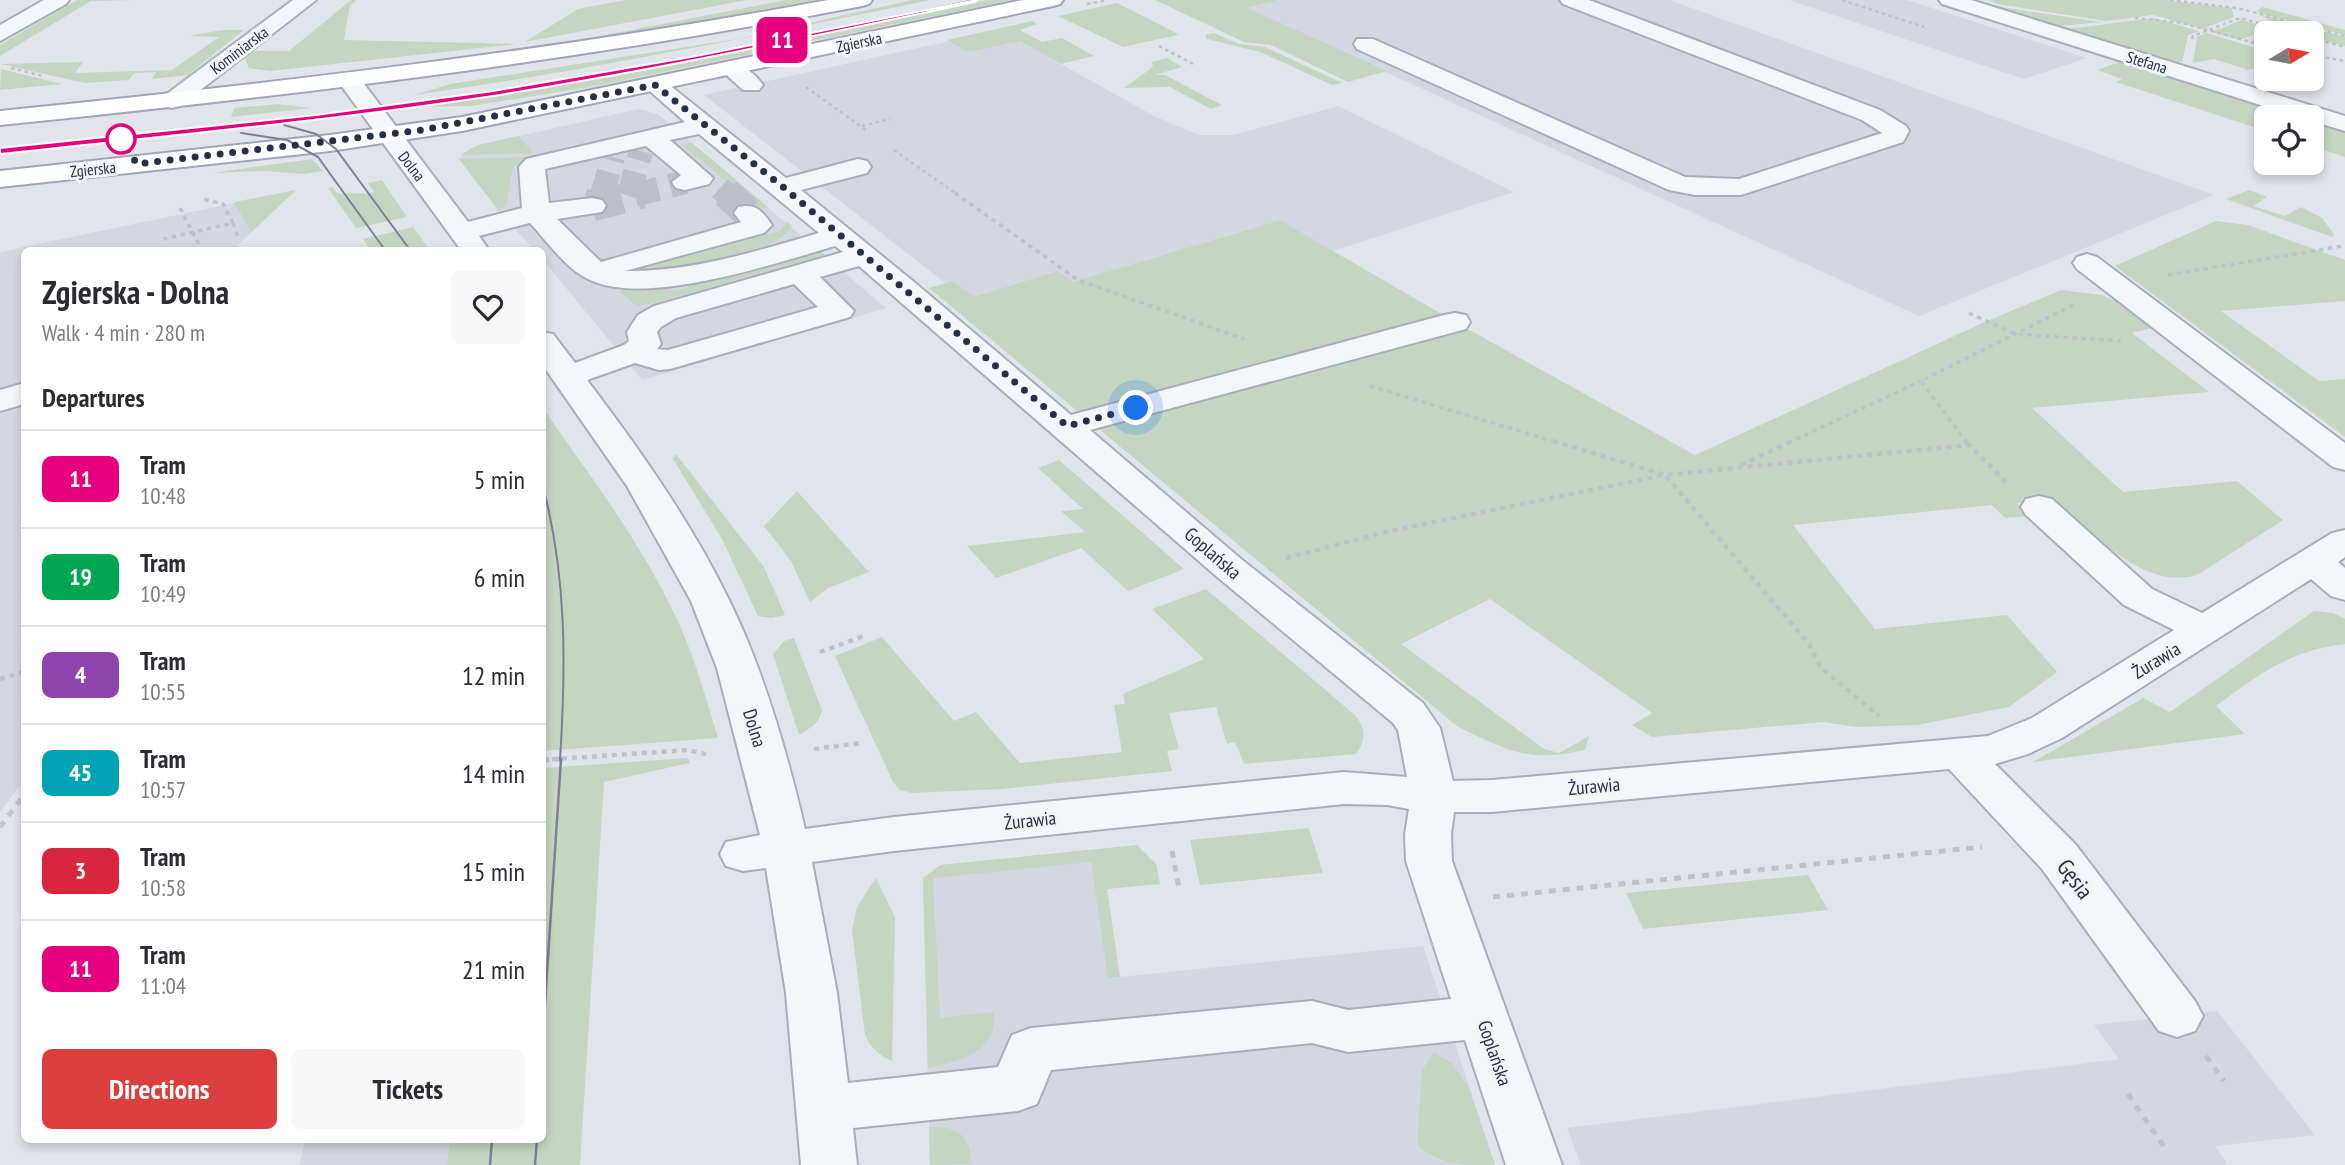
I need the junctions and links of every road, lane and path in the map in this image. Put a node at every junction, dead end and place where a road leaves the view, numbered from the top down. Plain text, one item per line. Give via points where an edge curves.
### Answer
1 (59, 0) edge
2 (306, 0) edge
3 (862, 0) edge
4 (1053, 0) edge
5 (1570, 0) edge
6 (1949, 0) edge
7 (2170, 0) edge
8 (2244, 3) dead end
9 (2237, 8) junction
10 (2254, 13) junction
11 (2240, 18) junction
12 (2130, 19) dead end
13 (2265, 21) edge
14 (2254, 22) edge
15 (2205, 31) junction
16 (0, 34) edge
17 (2345, 36) edge
18 (2324, 41) edge
19 (2254, 42) edge
20 (2251, 43) junction
21 (1365, 44) dead end
22 (2254, 44) edge
23 (1159, 46) dead end
24 (2345, 47) edge
25 (2324, 57) edge
26 (2345, 61) edge
27 (1193, 64) dead end
28 (732, 69) junction
29 (350, 81) junction
30 (655, 85) junction
31 (751, 85) dead end
32 (172, 101) junction
33 (0, 118) edge
34 (890, 119) dead end
35 (2345, 124) edge
36 (704, 125) junction
37 (861, 127) dead end
38 (388, 135) junction
39 (630, 150) junction
40 (858, 167) dead end
41 (0, 179) edge
42 (702, 183) tunnel mouth
43 (783, 187) junction
44 (585, 198) tunnel mouth
45 (203, 199) dead end
46 (180, 208) dead end
47 (536, 213) junction
48 (748, 213) dead end
49 (233, 223) junction
50 (192, 232) junction
51 (238, 238) dead end
52 (163, 239) dead end
53 (469, 241) edge
54 (852, 245) junction
55 (200, 247) edge
56 (2087, 263) dead end
57 (594, 270) junction
58 (772, 282) junction
59 (700, 302) junction
60 (1969, 313) dead end
61 (656, 317) junction
62 (1455, 322) dead end
63 (799, 323) junction
64 (737, 340) junction
65 (2132, 341) dead end
66 (635, 352) junction
67 (691, 353) junction
68 (550, 354) edge
69 (1921, 381) dead end
70 (21, 394) edge
71 (0, 401) edge
72 (1067, 426) junction
73 (2345, 460) edge
74 (1737, 467) dead end
75 (2039, 507) dead end
76 (2335, 564) edge
77 (1228, 567) junction
78 (2206, 630) junction
79 (867, 635) dead end
80 (820, 652) dead end
81 (21, 673) edge
82 (0, 679) edge
83 (861, 743) dead end
84 (1944, 755) junction
85 (764, 757) junction
86 (546, 760) edge
87 (1434, 797) junction
88 (21, 800) edge
89 (0, 827) edge
90 (2045, 840) junction
91 (788, 848) junction
92 (743, 854) dead end
93 (1174, 862) dead end
94 (1179, 888) dead end
95 (1443, 903) junction
96 (2177, 1016) dead end
97 (1482, 1017) junction
98 (2128, 1094) dead end
99 (824, 1108) junction
100 (2167, 1151) dead end
101 (829, 1165) edge
102 (1534, 1165) edge

1 - 16 street
2 - 32 street, Kominiarska
3 - 29 main road via 622,43
4 - 28 main road, Zgierska
5 - 21 street via 1871,115 1897,131 1894,137 1741,187 1695,187 1678,184
6 - 35 street, Stefana
7 - 9 path
8 - 9 path
9 - 10 path
9 - 11 path
10 - 13 path
10 - 17 path
11 - 14 path
11 - 15 path
12 - 15 path via 2153,16
15 - 20 path
18 - 24 path
19 - 20 path
20 - 22 path
23 - 27 path
25 - 26 path
28 - 30 main road, Zgierska
28 - 31 street
29 - 32 main road
29 - 38 street, Dolna
30 - 36 street, Goplańska
30 - 38 main road, Zgierska
32 - 33 main road
34 - 37 path
36 - 39 street
36 - 43 street, Goplańska
38 - 41 main road, Zgierska
38 - 53 street, Dolna
39 - 42 street
39 - 47 street via 533,165
40 - 43 street
43 - 54 street, Goplańska
44 - 47 street
45 - 49 path via 223,204
46 - 50 path
47 - 53 street
47 - 57 street
48 - 57 street via 758,225
49 - 50 path
49 - 51 path
50 - 52 path
50 - 55 path
54 - 57 street via 673,279 620,278
54 - 58 street
54 - 72 street, Goplańska
56 - 73 street
58 - 59 street
58 - 63 street
58 - 63 street via 838,308
59 - 61 street
59 - 64 street
60 - 65 path via 2015,334
61 - 66 street via 642,331 645,344
61 - 67 street
62 - 72 street
63 - 64 street
64 - 67 street
66 - 67 street via 659,360
66 - 68 street
68 - 85 street, Dolna via 644,485 687,554 728,642
69 - 74 path
70 - 71 street
72 - 77 street, Goplańska
75 - 78 street via 2138,597
76 - 78 street, Żurawia
77 - 84 path via 1665,475 1809,644 1821,668
77 - 87 street, Goplańska via 1408,713 1419,728
78 - 84 street, Żurawia via 2047,728 1988,751
79 - 80 path
81 - 82 path
83 - 85 path
84 - 87 street, Żurawia via 1492,796
84 - 90 street, Gęsia
85 - 86 path via 736,761 688,750
85 - 91 street, Dolna
87 - 91 street, Żurawia via 1344,788
87 - 95 street, Goplańska via 1429,861
88 - 89 path
90 - 95 path
90 - 96 street, Gęsia
91 - 92 street, Żurawia
91 - 99 street, Dolna
93 - 94 path
95 - 97 street, Goplańska
97 - 99 street via 1349,1031 1311,1022 1031,1050 1017,1088
97 - 102 street, Goplańska
98 - 100 path
99 - 101 street, Dolna

